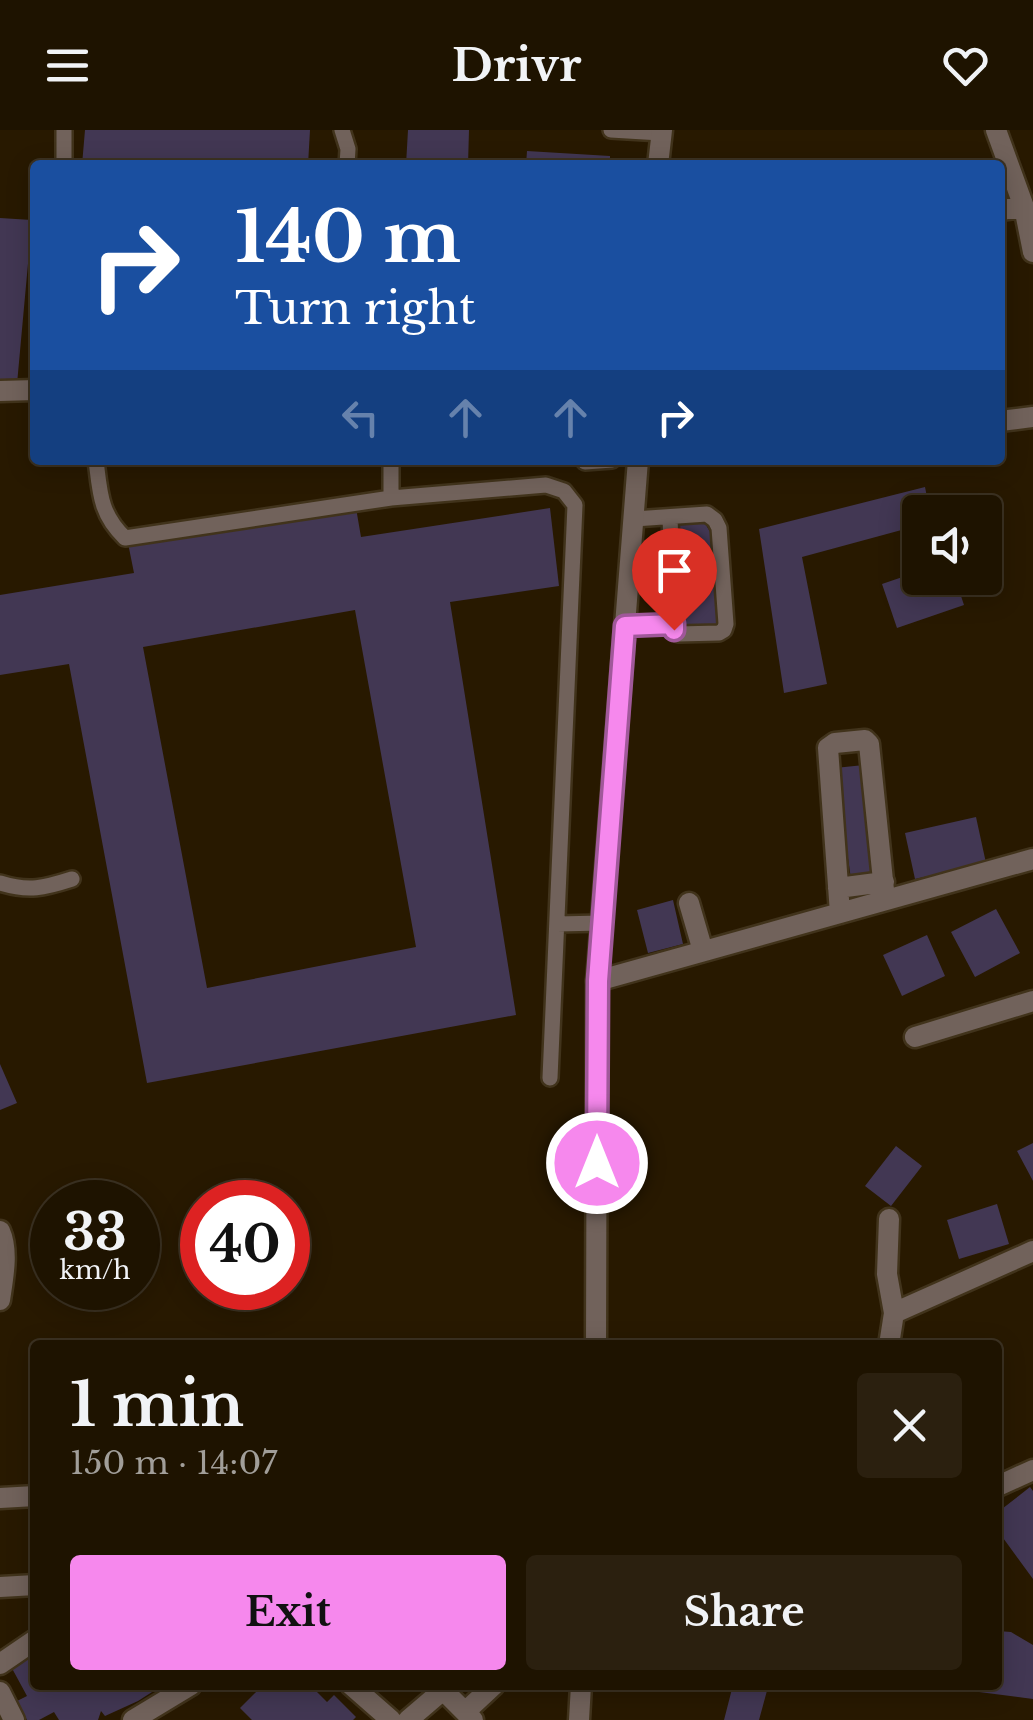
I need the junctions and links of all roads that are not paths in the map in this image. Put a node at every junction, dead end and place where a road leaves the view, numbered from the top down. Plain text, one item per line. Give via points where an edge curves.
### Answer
1 (64, 130) edge
2 (342, 130) edge
3 (611, 130) edge
4 (996, 130) edge
5 (662, 132) edge
6 (64, 160) edge
7 (347, 160) edge
8 (659, 160) edge
9 (1024, 207) junction
10 (1005, 209) edge
11 (1033, 252) edge
12 (30, 390) edge
13 (0, 391) edge
14 (1033, 417) edge
15 (1005, 420) edge
16 (97, 465) edge
17 (391, 465) edge
18 (638, 465) edge
19 (390, 498) junction
20 (670, 518) junction
21 (634, 520) junction
22 (674, 624) junction
23 (625, 626) junction
24 (1033, 859) edge
25 (72, 879) dead end
26 (0, 882) edge
27 (838, 888) junction
28 (884, 891) junction
29 (690, 904) dead end
30 (840, 913) junction
31 (602, 922) junction
32 (556, 924) junction
33 (704, 951) junction
34 (598, 981) junction
35 (1033, 1002) edge
36 (915, 1036) dead end
37 (550, 1078) dead end
38 (889, 1219) dead end
39 (0, 1231) edge
40 (1033, 1251) edge
41 (0, 1300) edge
42 (894, 1312) junction
43 (596, 1340) edge
44 (891, 1340) edge
45 (1033, 1470) edge
46 (1002, 1484) edge
47 (30, 1496) edge
48 (0, 1498) edge
49 (0, 1586) edge
50 (30, 1586) edge
51 (30, 1643) edge
52 (0, 1664) edge
53 (183, 1690) edge
54 (357, 1690) edge
55 (444, 1690) edge
56 (448, 1690) edge
57 (490, 1690) edge
58 (581, 1690) edge
59 (0, 1692) edge
60 (469, 1716) edge
61 (14, 1720) edge
62 (133, 1720) edge
63 (391, 1720) edge
64 (408, 1720) edge
65 (579, 1720) edge

1 - 6 lane
2 - 7 lane
3 - 5 lane
4 - 9 street
5 - 8 street
9 - 10 street
9 - 11 street
12 - 13 street
14 - 15 street
16 - 19 lane via 109,523 125,538
17 - 19 lane
18 - 21 street
19 - 32 lane via 546,485 564,491 575,505
20 - 21 lane
20 - 22 lane
20 - 22 lane via 708,514 715,520 726,624 719,632 678,634
21 - 23 street
22 - 23 lane
23 - 31 street
24 - 28 street
25 - 26 lane via 18,889
27 - 28 street
27 - 28 street via 828,748 868,742
27 - 30 street
28 - 30 street
29 - 33 street
30 - 33 street
31 - 32 lane
31 - 34 street
32 - 37 lane
33 - 34 street
34 - 43 street
35 - 36 street
38 - 42 street
39 - 41 street
40 - 42 street
42 - 44 street
45 - 46 street
47 - 48 street
49 - 50 street
51 - 52 street
53 - 62 street
54 - 63 street
55 - 64 street
56 - 60 street
57 - 60 street
58 - 65 street
59 - 61 street

